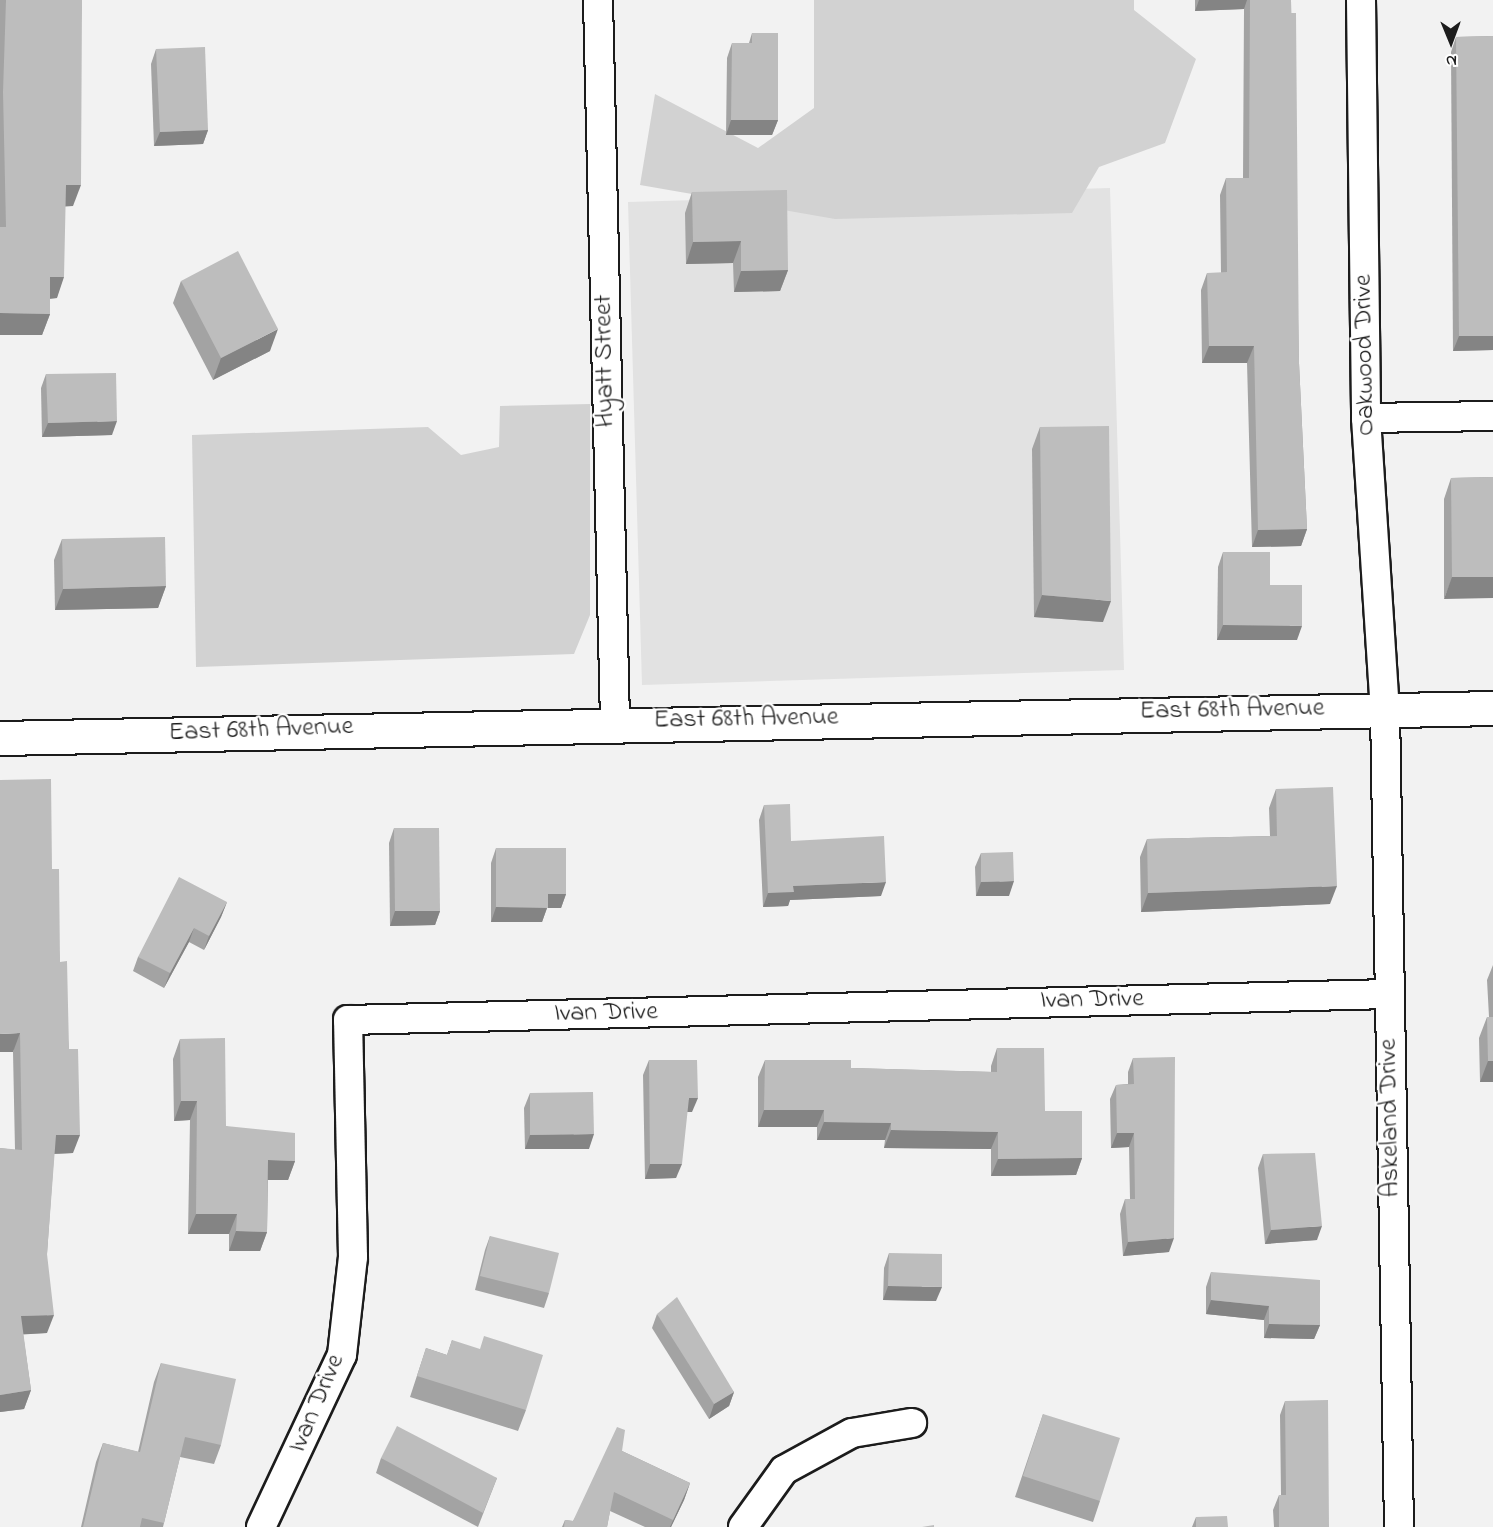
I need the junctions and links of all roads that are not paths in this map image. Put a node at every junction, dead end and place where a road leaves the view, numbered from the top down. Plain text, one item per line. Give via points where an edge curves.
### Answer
1 (598, 0) edge
2 (1361, 0) edge
3 (1493, 416) edge
4 (1366, 418) junction
5 (1493, 708) edge
6 (1385, 709) junction
7 (615, 722) junction
8 (0, 738) edge
9 (1389, 994) junction
10 (912, 1423) dead end
11 (261, 1527) edge
12 (743, 1527) edge
13 (1399, 1527) edge

1 - 7 street, Hyatt Street
2 - 4 street, Oakwood Drive
3 - 4 street
4 - 6 street, Oakwood Drive
5 - 6 street, East 68th Avenue
6 - 7 street, East 68th Avenue
6 - 9 street, Askeland Drive
7 - 8 street, East 68th Avenue
9 - 11 street, Ivan Drive via 348,1020 352,1257 342,1355
9 - 13 street, Askeland Drive
10 - 12 street via 852,1433 784,1470

